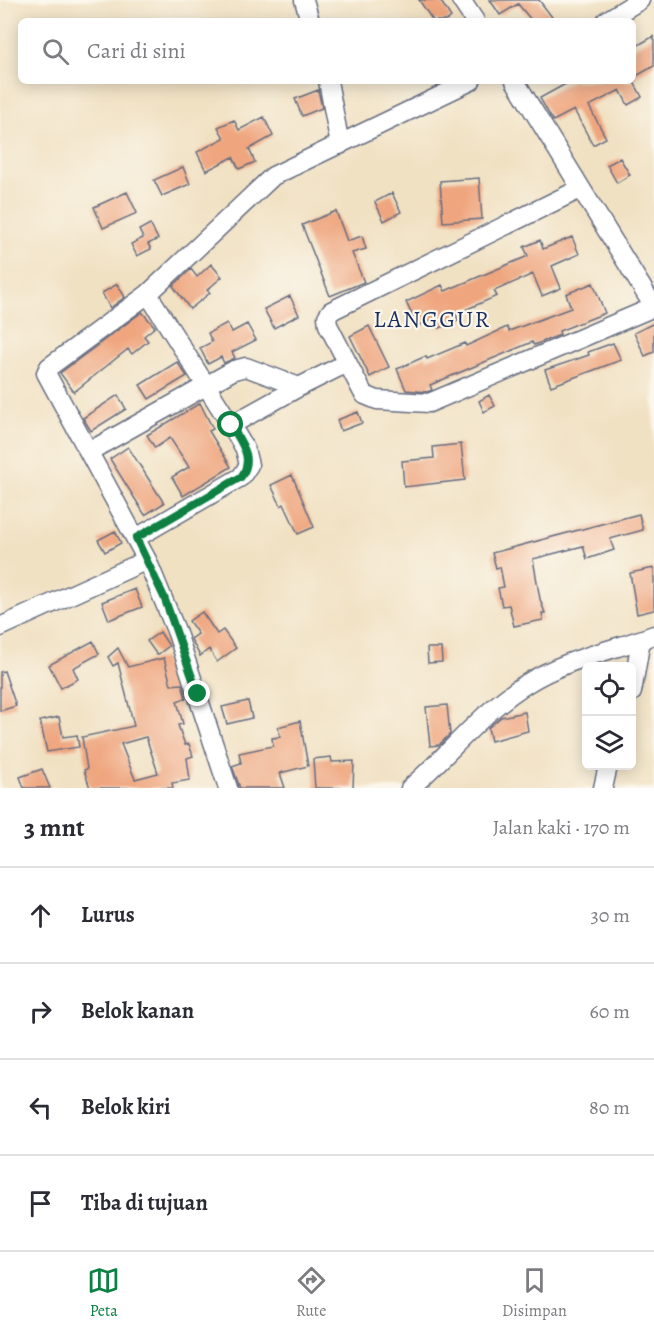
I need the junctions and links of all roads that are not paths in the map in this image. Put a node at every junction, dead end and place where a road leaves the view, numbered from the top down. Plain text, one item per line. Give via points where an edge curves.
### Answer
1 (304, 0) edge
2 (461, 0) edge
3 (640, 0) edge
4 (309, 18) edge
5 (473, 18) edge
6 (611, 18) edge
7 (329, 84) edge
8 (465, 84) edge
9 (517, 84) edge
10 (340, 145) junction
11 (580, 189) junction
12 (148, 294) junction
13 (654, 307) edge
14 (347, 363) junction
15 (206, 384) junction
16 (299, 387) junction
17 (231, 425) junction
18 (90, 451) junction
19 (136, 538) junction
20 (147, 560) junction
21 (0, 627) edge
22 (647, 638) edge
23 (636, 678) edge
24 (607, 770) edge
25 (228, 788) edge
26 (411, 788) edge
27 (603, 788) edge

1 - 4 street
2 - 5 street
3 - 6 street
7 - 10 street
8 - 10 street
9 - 11 street
10 - 12 street via 273,176
11 - 13 street
11 - 14 street via 331,311 326,321
12 - 15 street
12 - 18 street via 46,373
13 - 14 street via 429,403 371,399 362,391
14 - 16 street
15 - 16 street via 246,367
15 - 17 street
15 - 18 street
16 - 17 street
17 - 19 street via 248,457 249,465 241,477
18 - 19 street
19 - 20 street
20 - 21 street
20 - 25 street via 177,633
22 - 23 street
22 - 26 street via 553,669 525,684 463,734
24 - 27 street

